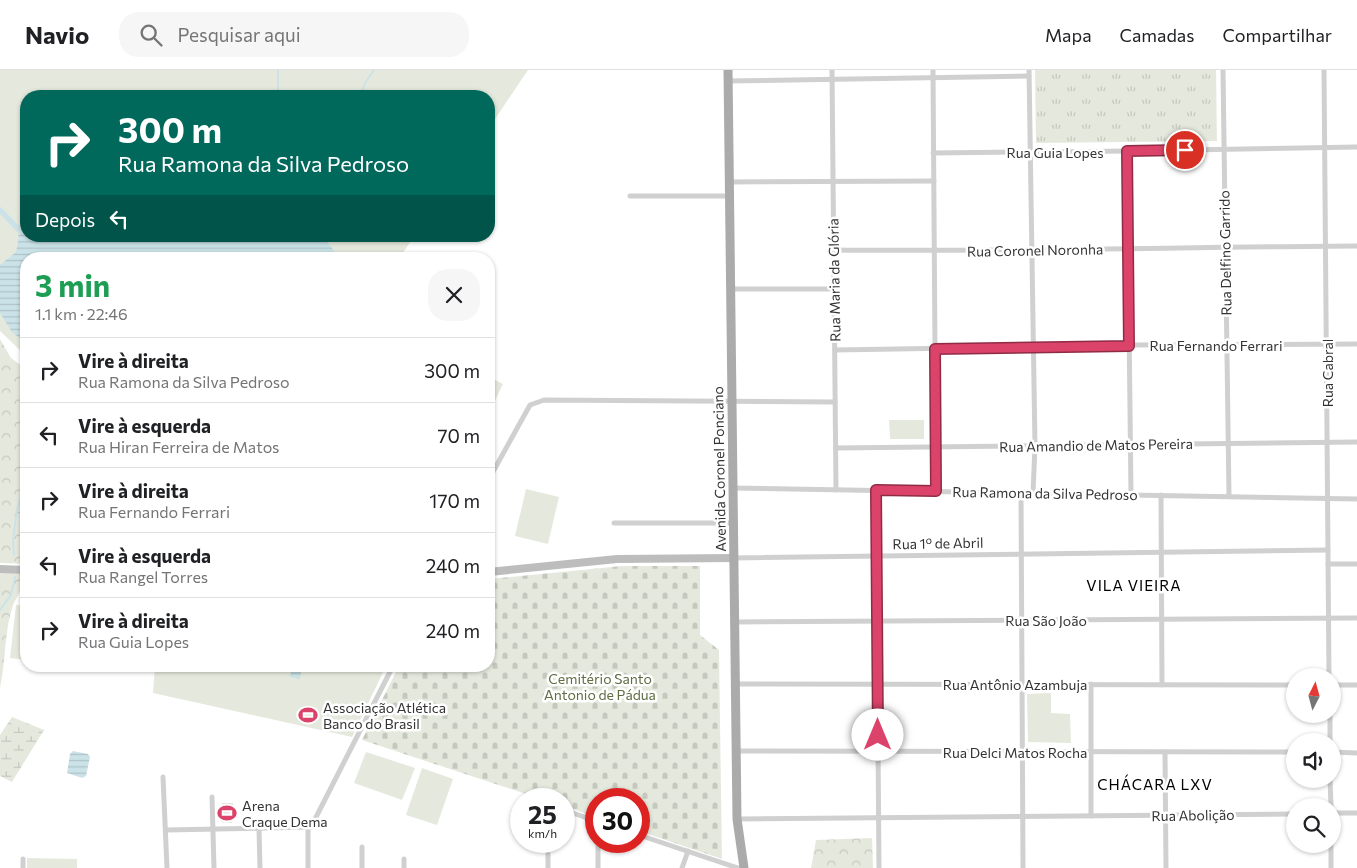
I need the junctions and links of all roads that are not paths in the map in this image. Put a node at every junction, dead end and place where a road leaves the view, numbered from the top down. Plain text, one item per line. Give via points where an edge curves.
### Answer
1 (728, 70) edge
2 (832, 70) edge
3 (932, 70) edge
4 (1223, 70) edge
5 (1324, 70) edge
6 (1029, 73) edge
7 (933, 77) junction
8 (832, 78) junction
9 (728, 81) junction
10 (1357, 147) edge
11 (1325, 148) junction
12 (1224, 149) junction
13 (1127, 151) junction
14 (1030, 152) junction
15 (933, 153) junction
16 (833, 181) junction
17 (934, 181) junction
18 (729, 182) junction
19 (630, 196) dead end
20 (729, 196) junction
21 (1225, 246) junction
22 (1325, 246) junction
23 (1357, 246) edge
24 (1128, 248) junction
25 (834, 250) junction
26 (1031, 250) junction
27 (934, 251) junction
28 (730, 289) junction
29 (834, 289) junction
30 (1326, 344) junction
31 (1357, 344) edge
32 (1227, 345) junction
33 (1129, 346) junction
34 (1032, 347) junction
35 (935, 349) junction
36 (834, 350) junction
37 (732, 401) junction
38 (835, 402) junction
39 (1327, 442) junction
40 (1357, 442) edge
41 (1130, 444) junction
42 (1228, 444) junction
43 (1034, 446) junction
44 (936, 447) junction
45 (836, 448) junction
46 (495, 469) edge
47 (733, 488) junction
48 (836, 490) junction
49 (876, 490) junction
50 (936, 491) junction
51 (1021, 493) junction
52 (1033, 493) junction
53 (1131, 495) junction
54 (1161, 495) junction
55 (1229, 496) junction
56 (1328, 498) junction
57 (1357, 498) edge
58 (614, 523) dead end
59 (733, 523) junction
60 (1328, 550) junction
61 (1161, 552) junction
62 (1021, 554) junction
63 (876, 556) junction
64 (734, 558) junction
65 (1328, 564) junction
66 (1357, 564) edge
67 (0, 569) edge
68 (20, 570) edge
69 (495, 571) edge
70 (1329, 618) junction
71 (1357, 618) edge
72 (1162, 619) junction
73 (1022, 620) junction
74 (877, 621) junction
75 (734, 622) junction
76 (1329, 668) edge
77 (389, 672) edge
78 (735, 684) junction
79 (878, 684) junction
80 (1022, 684) junction
81 (1091, 684) junction
82 (1162, 685) junction
83 (1286, 685) edge
84 (1341, 685) edge
85 (1357, 685) edge
86 (736, 751) junction
87 (878, 751) junction
88 (1022, 752) junction
89 (1091, 752) junction
90 (1165, 752) junction
91 (1286, 752) edge
92 (1341, 752) edge
93 (1357, 752) edge
94 (163, 778) dead end
95 (212, 797) dead end
96 (1341, 813) edge
97 (1357, 813) edge
98 (1286, 814) edge
99 (1166, 815) junction
100 (1022, 816) junction
101 (1091, 816) junction
102 (879, 818) junction
103 (737, 819) junction
104 (308, 828) junction
105 (213, 829) junction
106 (259, 829) junction
107 (166, 830) junction
108 (650, 839) edge
109 (362, 847) dead end
110 (688, 851) junction
111 (598, 853) edge
112 (1331, 853) edge
113 (548, 854) dead end
114 (23, 859) dead end
115 (404, 859) dead end
116 (23, 868) edge
117 (167, 868) edge
118 (214, 868) edge
119 (260, 868) edge
120 (308, 868) edge
121 (362, 868) edge
122 (404, 868) edge
123 (548, 868) edge
124 (598, 868) edge
125 (682, 868) edge
126 (738, 868) edge
127 (744, 868) edge
128 (879, 868) edge
129 (1023, 868) edge
130 (1166, 868) edge
131 (1331, 868) edge

1 - 9 main road, Avenida Coronel Ponciano
2 - 8 street, Rua Maria da Glória
3 - 7 street
4 - 12 street, Rua Delfino Garrido
5 - 11 street, Rua Cabral
6 - 7 street
6 - 14 street
7 - 8 street
7 - 15 street
8 - 9 street
8 - 16 street, Rua Maria da Glória
9 - 18 main road, Avenida Coronel Ponciano
10 - 11 street, Rua Guia Lopes
11 - 12 street, Rua Guia Lopes
11 - 22 street, Rua Cabral
12 - 13 street, Rua Guia Lopes
12 - 21 street, Rua Delfino Garrido
13 - 14 street, Rua Guia Lopes
13 - 24 street
14 - 15 street, Rua Guia Lopes
14 - 26 street
15 - 17 street
16 - 17 street
16 - 18 street
16 - 25 street, Rua Maria da Glória
17 - 27 street
18 - 20 main road, Avenida Coronel Ponciano
19 - 20 street
20 - 28 main road, Avenida Coronel Ponciano
21 - 22 street, Rua Coronel Noronha
21 - 24 street, Rua Coronel Noronha
21 - 32 street, Rua Delfino Garrido
22 - 23 street, Rua Coronel Noronha
22 - 30 street, Rua Cabral
24 - 26 street, Rua Coronel Noronha
24 - 33 street
25 - 27 street, Rua Coronel Noronha
25 - 29 street, Rua Maria da Glória
26 - 27 street, Rua Coronel Noronha
26 - 34 street
27 - 35 street
28 - 29 street
28 - 37 main road, Avenida Coronel Ponciano
29 - 36 street, Rua Maria da Glória
30 - 31 street, Rua Fernando Ferrari
30 - 32 street, Rua Fernando Ferrari
30 - 39 street, Rua Cabral
32 - 33 street, Rua Fernando Ferrari
32 - 42 street, Rua Delfino Garrido
33 - 34 street, Rua Fernando Ferrari
33 - 41 street
34 - 35 street, Rua Fernando Ferrari
34 - 43 street
35 - 36 street, Rua Fernando Ferrari
35 - 44 street
36 - 38 street, Rua Maria da Glória
37 - 38 street
37 - 46 street via 544,400 530,405
37 - 47 main road, Avenida Coronel Ponciano
38 - 45 street, Rua Maria da Glória
39 - 40 street, Rua Amandio de Matos Pereira
39 - 42 street, Rua Amandio de Matos Pereira
39 - 56 street, Rua Cabral
41 - 42 street, Rua Amandio de Matos Pereira
41 - 43 street, Rua Amandio de Matos Pereira
41 - 53 street
42 - 55 street, Rua Delfino Garrido
43 - 44 street, Rua Amandio de Matos Pereira
43 - 52 street
44 - 45 street, Rua Amandio de Matos Pereira
44 - 50 street
45 - 48 street, Rua Maria da Glória
47 - 48 street, Rua Ramona da Silva Pedroso
47 - 59 main road, Avenida Coronel Ponciano
48 - 49 street, Rua Ramona da Silva Pedroso
49 - 50 street, Rua Ramona da Silva Pedroso
49 - 63 street
50 - 51 street, Rua Ramona da Silva Pedroso
51 - 52 street, Rua Ramona da Silva Pedroso
51 - 62 street
52 - 53 street, Rua Ramona da Silva Pedroso
53 - 54 street, Rua Ramona da Silva Pedroso
54 - 55 street, Rua Ramona da Silva Pedroso
54 - 61 street
55 - 56 street, Rua Ramona da Silva Pedroso
56 - 57 street, Rua Ramona da Silva Pedroso
56 - 60 street, Rua Cabral
58 - 59 street
59 - 64 main road, Avenida Coronel Ponciano
60 - 61 street, Rua 1º de Abril
60 - 65 street, Rua Cabral
61 - 62 street, Rua 1º de Abril
61 - 72 street
62 - 63 street, Rua 1º de Abril
62 - 73 street
63 - 64 street, Rua 1º de Abril
63 - 74 street
64 - 69 street, Rua 1º de Abril via 618,559
64 - 75 main road, Avenida Coronel Ponciano
65 - 66 street
65 - 70 street, Rua Cabral
67 - 68 street
70 - 71 street, Rua São João
70 - 72 street, Rua São João
70 - 76 street, Rua Cabral
72 - 73 street, Rua São João
72 - 82 street
73 - 74 street, Rua São João
73 - 80 street
74 - 75 street, Rua São João
74 - 79 street
75 - 78 main road, Avenida Coronel Ponciano
77 - 104 street
78 - 79 street, Rua Antônio Azambuja
78 - 86 main road, Avenida Coronel Ponciano
79 - 80 street, Rua Antônio Azambuja
79 - 87 street
80 - 81 street, Rua Antônio Azambuja
80 - 88 street
81 - 82 street, Rua Antônio Azambuja
81 - 89 street
82 - 83 street, Rua Antônio Azambuja
84 - 85 street
86 - 87 street, Rua Delci Matos Rocha
86 - 103 main road, Avenida Coronel Ponciano
87 - 88 street, Rua Delci Matos Rocha
87 - 102 street
88 - 89 street, Rua Delci Matos Rocha
88 - 100 street
89 - 90 street, Rua Delci Matos Rocha
89 - 101 street
90 - 91 street, Rua Delci Matos Rocha
90 - 99 street
92 - 93 street
94 - 107 street
95 - 105 street
96 - 97 street
98 - 99 street, Rua Abolição
99 - 101 street, Rua Abolição
99 - 130 street
100 - 101 street, Rua Abolição
100 - 102 street, Rua Abolição
100 - 129 street
102 - 103 street, Rua Abolição
102 - 128 street
103 - 127 main road, Avenida Coronel Ponciano
104 - 106 street
104 - 120 street
105 - 106 street
105 - 107 street
105 - 118 street
106 - 119 street
107 - 117 street
108 - 110 street
109 - 121 street
110 - 125 street
110 - 126 street
111 - 124 street
112 - 131 street
113 - 123 street
114 - 116 street
115 - 122 street

